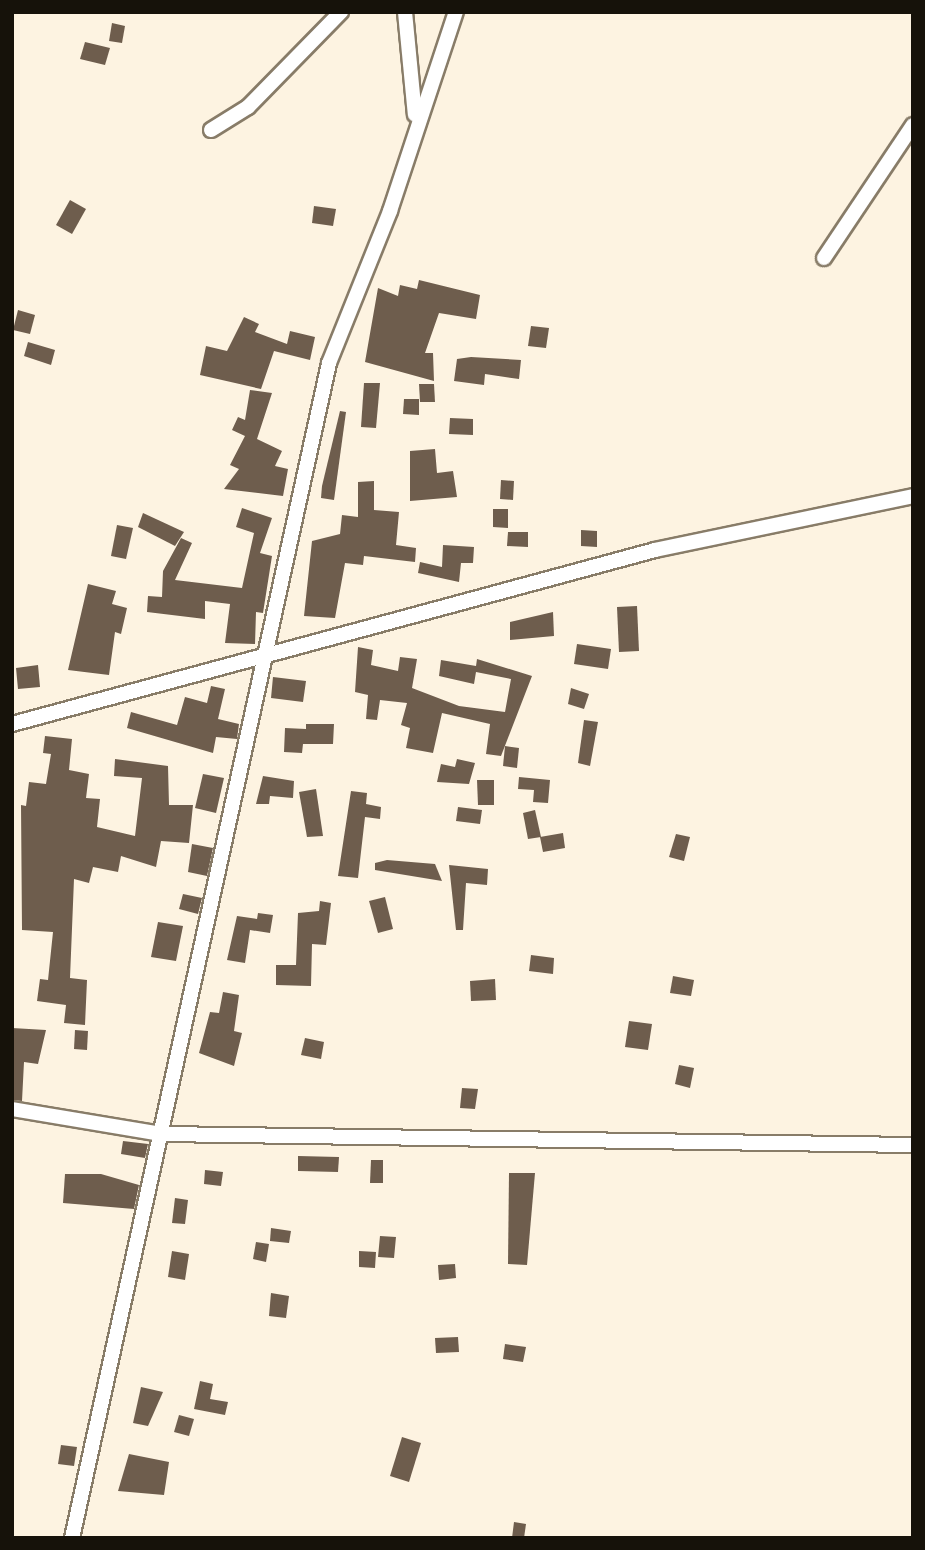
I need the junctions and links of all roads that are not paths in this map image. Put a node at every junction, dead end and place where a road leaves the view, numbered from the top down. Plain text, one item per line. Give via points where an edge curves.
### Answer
1 (341, 12) edge
2 (405, 12) edge
3 (456, 12) edge
4 (416, 123) junction
5 (913, 125) edge
6 (211, 130) dead end
7 (824, 258) dead end
8 (913, 496) edge
9 (260, 657) junction
10 (12, 724) edge
11 (12, 1109) edge
12 (162, 1134) junction
13 (913, 1146) edge
14 (72, 1538) edge

1 - 6 street via 248,107
2 - 4 street
3 - 4 street
4 - 9 street via 390,211 329,363
5 - 7 street
8 - 9 street via 655,550
9 - 10 street
9 - 12 street
11 - 12 street
12 - 13 street
12 - 14 street

